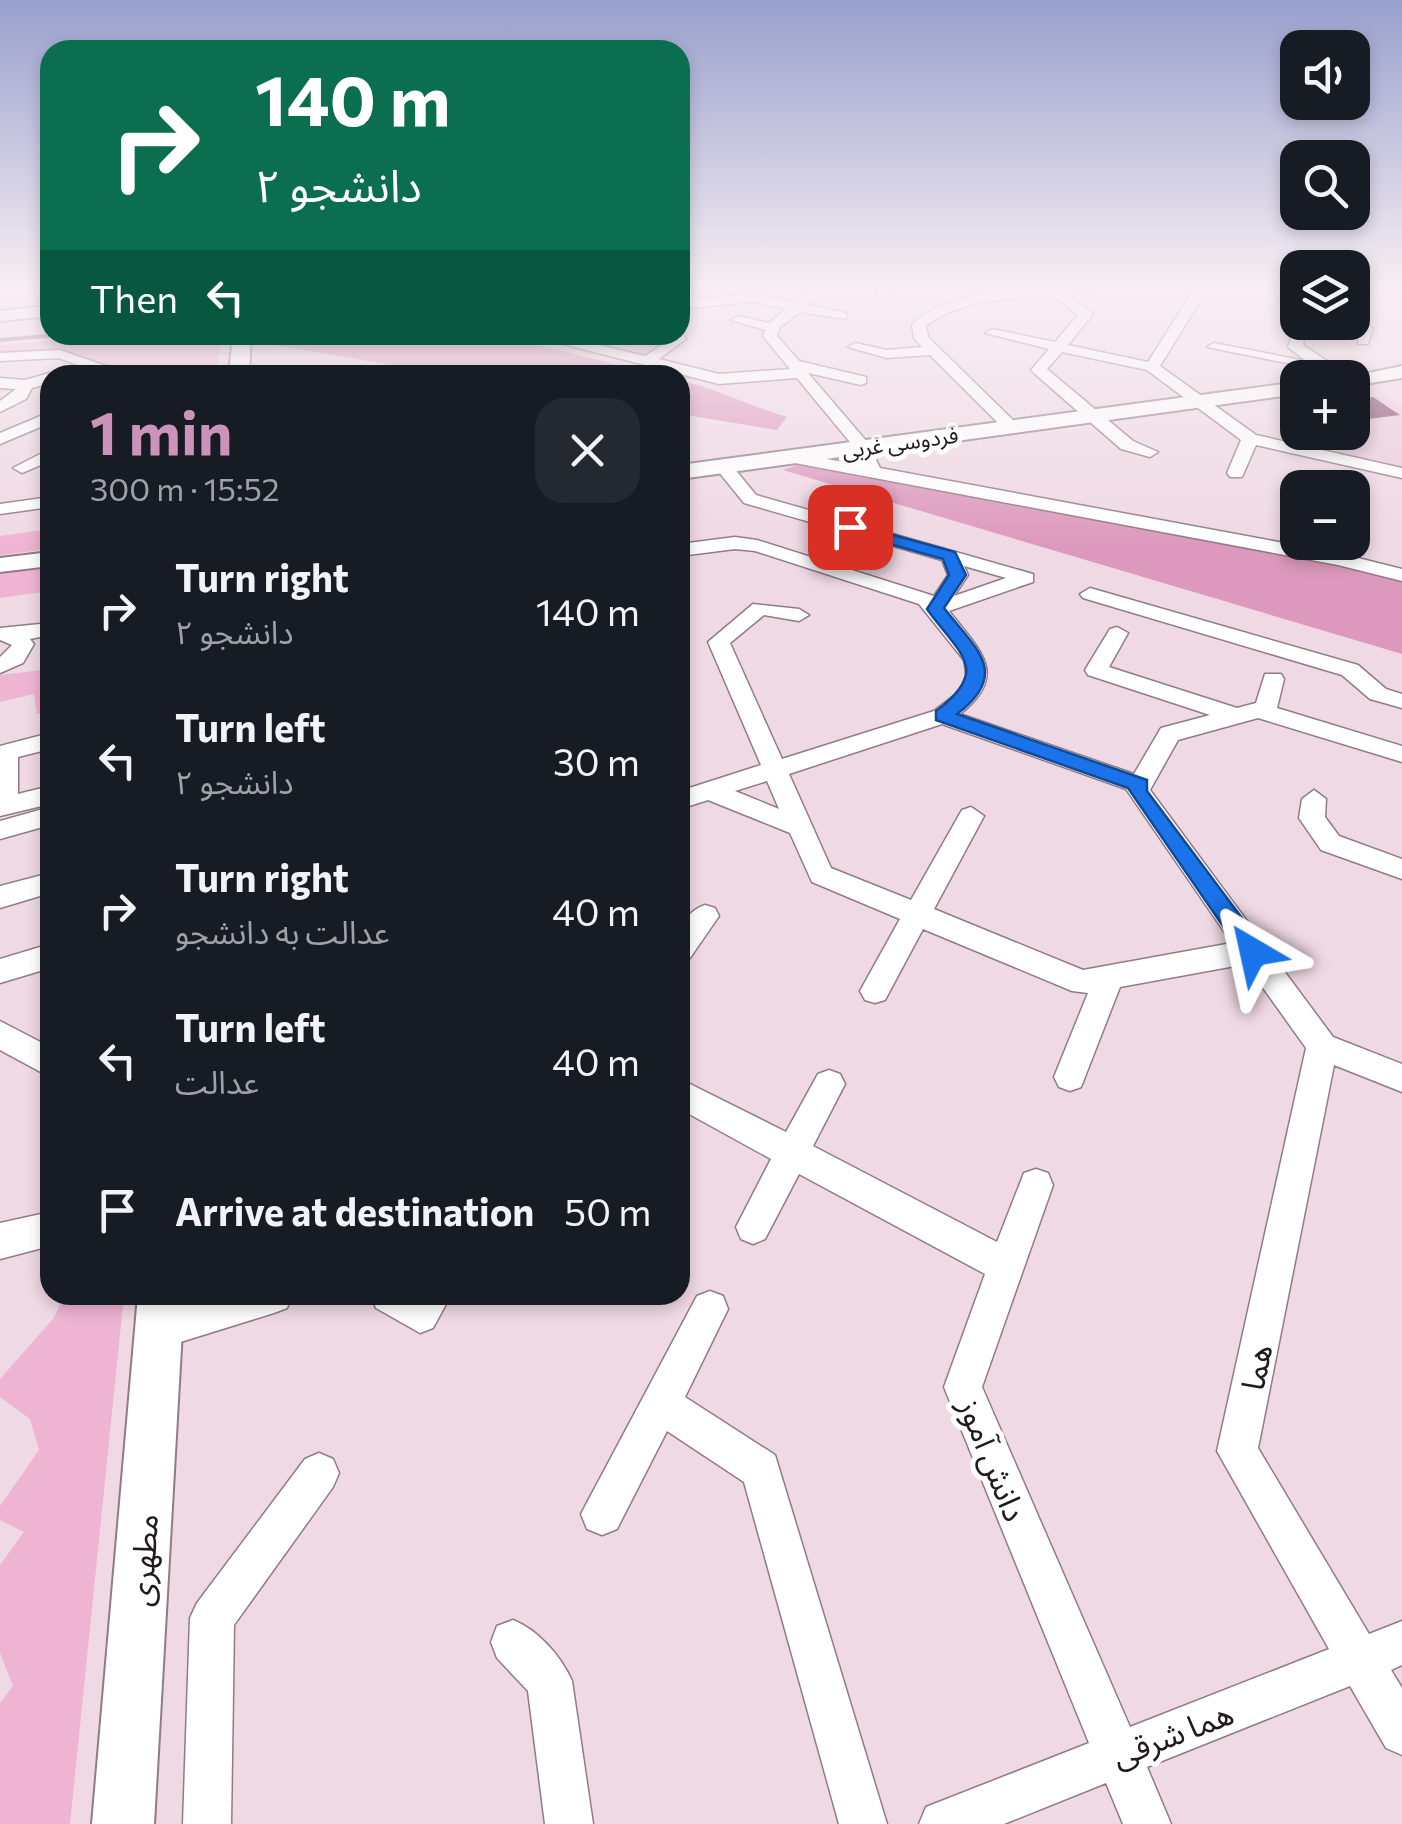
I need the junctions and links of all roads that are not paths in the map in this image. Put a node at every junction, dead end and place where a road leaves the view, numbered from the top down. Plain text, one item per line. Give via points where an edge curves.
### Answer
1 (700, 373) edge
2 (773, 373) edge
3 (801, 373) edge
4 (822, 373) edge
5 (957, 373) edge
6 (1044, 373) edge
7 (1160, 373) edge
8 (1402, 375) edge
9 (1370, 378) edge
10 (861, 380) dead end
11 (40, 381) edge
12 (0, 383) edge
13 (26, 385) junction
14 (1280, 390) edge
15 (1198, 401) junction
16 (0, 406) edge
17 (1092, 416) junction
18 (40, 421) edge
19 (1011, 427) junction
20 (0, 439) edge
21 (1250, 439) junction
22 (862, 448) junction
23 (1150, 452) dead end
24 (790, 457) junction
25 (40, 459) edge
26 (723, 466) junction
27 (22, 468) dead end
28 (690, 471) edge
29 (1236, 473) dead end
30 (1402, 474) edge
31 (879, 476) junction
32 (40, 503) edge
33 (0, 508) edge
34 (766, 526) dead end
35 (747, 544) junction
36 (690, 549) edge
37 (950, 556) junction
38 (40, 560) edge
39 (880, 561) dead end
40 (0, 566) edge
41 (1402, 575) edge
42 (865, 579) junction
43 (1090, 594) dead end
44 (935, 609) junction
45 (799, 615) dead end
46 (40, 631) edge
47 (1117, 634) dead end
48 (7, 635) edge
49 (0, 666) edge
50 (1350, 670) junction
51 (1273, 679) dead end
52 (1402, 686) edge
53 (1402, 700) edge
54 (1265, 712) junction
55 (942, 716) junction
56 (1237, 716) junction
57 (40, 743) edge
58 (3, 753) edge
59 (1402, 754) edge
60 (776, 770) junction
61 (1140, 785) junction
62 (710, 791) junction
63 (690, 797) edge
64 (40, 798) edge
65 (1314, 799) dead end
66 (2, 814) edge
67 (40, 816) edge
68 (972, 816) dead end
69 (800, 827) junction
70 (1402, 869) edge
71 (40, 886) edge
72 (0, 898) edge
73 (918, 914) junction
74 (705, 916) dead end
75 (690, 936) edge
76 (1253, 952) junction
77 (40, 959) edge
78 (0, 971) edge
79 (1109, 977) junction
80 (875, 991) dead end
81 (0, 1034) edge
82 (1322, 1046) junction
83 (40, 1057) edge
84 (1070, 1077) dead end
85 (1402, 1078) edge
86 (830, 1084) dead end
87 (690, 1099) edge
88 (790, 1154) junction
89 (1036, 1185) dead end
90 (753, 1227) dead end
91 (40, 1231) edge
92 (1, 1241) edge
93 (1006, 1266) junction
94 (211, 1305) edge
95 (404, 1305) edge
96 (426, 1305) edge
97 (710, 1309) dead end
98 (160, 1313) edge
99 (661, 1404) junction
100 (319, 1473) dead end
101 (602, 1514) dead end
102 (513, 1642) dead end
103 (1402, 1643) edge
104 (1360, 1660) junction
105 (1402, 1732) edge
106 (1118, 1754) junction
107 (123, 1824) edge
108 (207, 1824) edge
109 (568, 1824) edge
110 (863, 1824) edge
111 (943, 1824) edge
112 (1147, 1824) edge

1 - 2 street via 730,380
3 - 22 street
4 - 10 street
5 - 19 street
6 - 17 street
7 - 15 street
8 - 9 main road
11 - 13 street
12 - 13 street
13 - 16 street
14 - 15 main road, فردوسی غربی
15 - 17 main road, فردوسی غربی
15 - 21 street
17 - 19 main road, فردوسی غربی
17 - 23 street via 1127,446
18 - 20 street
19 - 22 main road, فردوسی غربی
21 - 29 street
21 - 30 street
22 - 24 main road, فردوسی غربی
22 - 31 street via 867,466
24 - 26 main road, فردوسی غربی
24 - 31 street
25 - 27 street
26 - 28 main road, فردوسی غربی
26 - 37 street via 750,499
31 - 41 street
32 - 33 street
34 - 35 street
35 - 36 street
35 - 42 street
37 - 44 street via 958,575
37 - 44 street via 1026,578
38 - 40 main road
39 - 42 street
42 - 44 street
43 - 50 street
44 - 55 street via 975,660 978,677 968,696
45 - 60 street via 760,608 719,642
46 - 48 street
47 - 56 street via 1096,670
48 - 49 street via 20,639 21,651
50 - 52 street
50 - 53 street via 1378,694
51 - 54 street
54 - 56 street
54 - 59 street
55 - 60 street
55 - 61 street
56 - 61 street via 1169,734
57 - 58 street
58 - 66 street
60 - 62 street
60 - 69 street
61 - 76 street via 1136,791
62 - 63 street
62 - 69 street
64 - 66 street
65 - 70 street via 1312,818 1330,843
66 - 67 street
68 - 73 street
69 - 73 street via 820,874
71 - 72 street
73 - 79 street via 1082,982
73 - 80 street
74 - 75 street
76 - 79 street
76 - 82 street
77 - 78 street
79 - 84 street
81 - 83 street
82 - 85 street
82 - 104 street, هما via 1237,1451
86 - 88 street
87 - 88 street
88 - 90 street
88 - 93 street
89 - 93 street, دانش آموز
91 - 92 street
93 - 106 street, دانش آموز via 963,1387
94 - 98 street
95 - 96 street via 420,1315
97 - 99 street
98 - 107 main road, مطهری
99 - 101 street
99 - 110 street via 761,1469
100 - 108 street via 212,1618
102 - 109 street via 549,1680
103 - 104 street, هما شرقی
104 - 105 street, هما
104 - 106 street, هما شرقی
106 - 111 street, هما شرقی
106 - 112 street, دانش آموز

